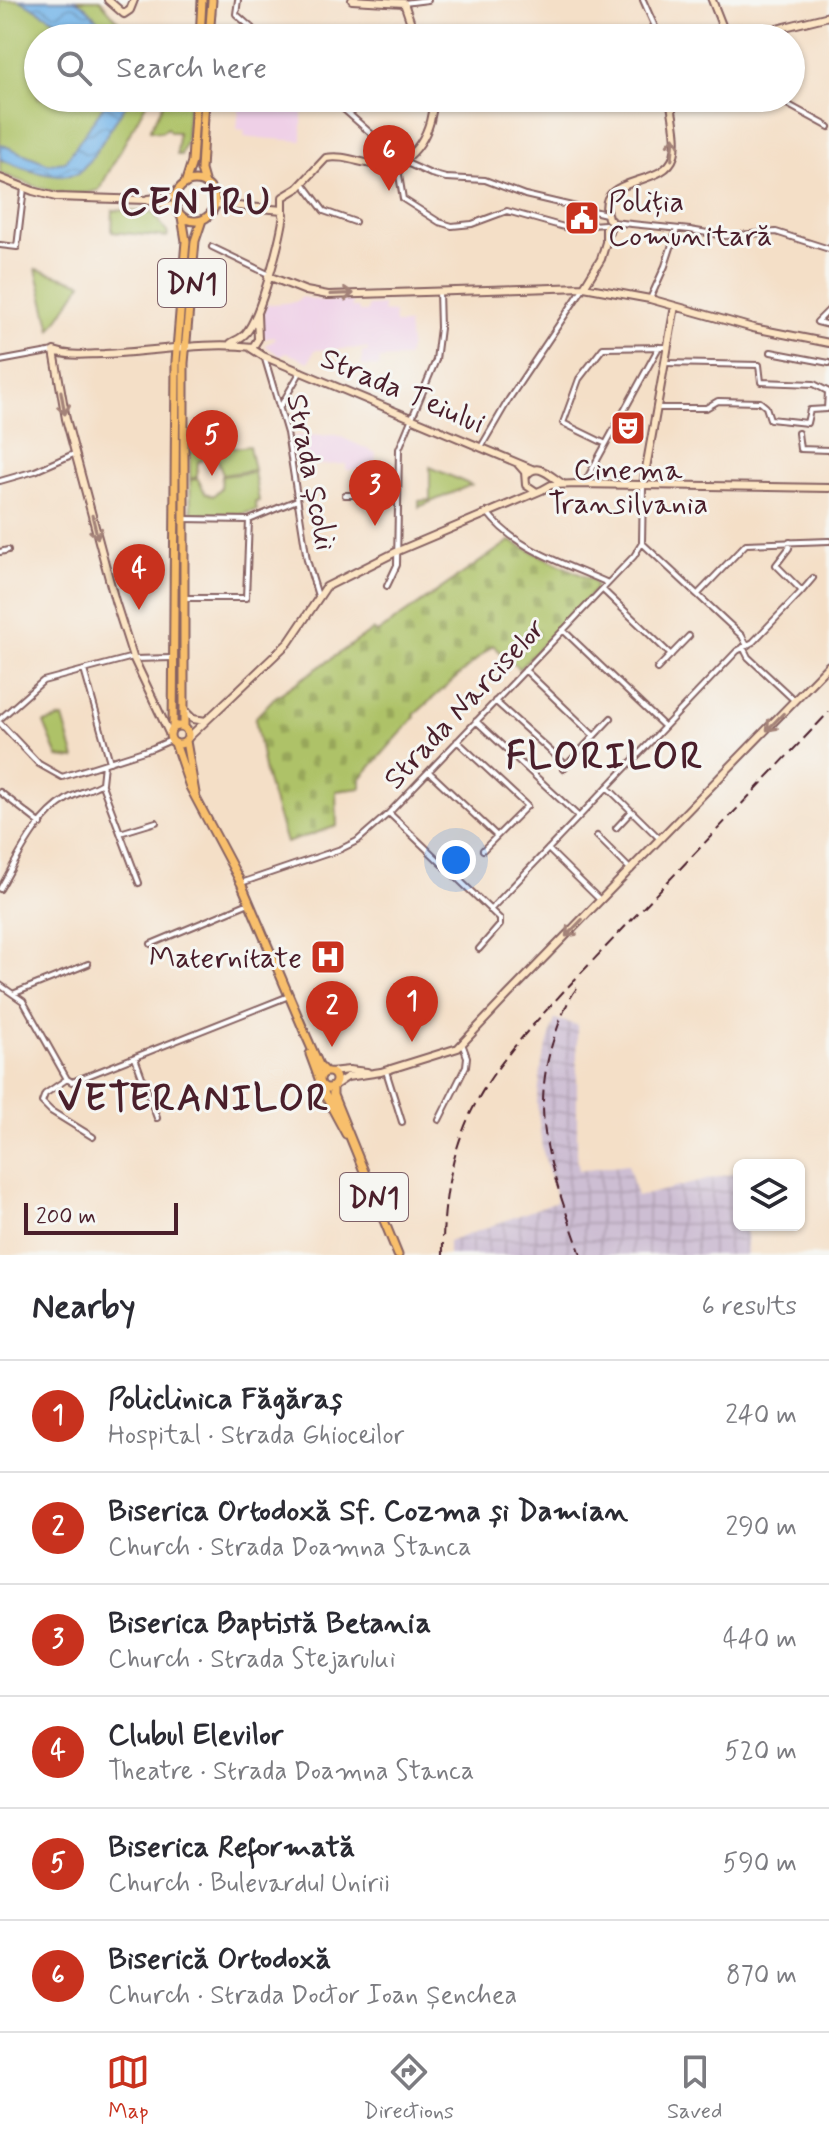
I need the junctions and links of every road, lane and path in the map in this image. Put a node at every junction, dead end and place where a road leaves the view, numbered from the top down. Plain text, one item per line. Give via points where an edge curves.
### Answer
1 (108, 0) edge
2 (134, 0) edge
3 (202, 0) edge
4 (212, 0) edge
5 (238, 0) edge
6 (352, 0) edge
7 (428, 0) edge
8 (643, 0) edge
9 (712, 0) edge
10 (371, 1) edge
11 (404, 3) junction
12 (829, 16) edge
13 (201, 24) edge
14 (210, 24) edge
15 (247, 24) edge
16 (411, 24) edge
17 (654, 24) edge
18 (721, 24) edge
19 (797, 24) edge
20 (195, 112) edge
21 (204, 112) edge
22 (346, 112) edge
23 (432, 112) edge
24 (672, 112) edge
25 (802, 112) edge
26 (829, 127) edge
27 (399, 162) junction
28 (0, 178) edge
29 (303, 183) junction
30 (185, 184) junction
31 (205, 184) junction
32 (24, 188) junction
33 (176, 196) junction
34 (146, 200) junction
35 (215, 204) junction
36 (176, 207) junction
37 (283, 213) junction
38 (182, 217) junction
39 (202, 220) junction
40 (355, 222) dead end
41 (608, 222) junction
42 (677, 229) junction
43 (0, 245) edge
44 (212, 247) dead end
45 (829, 249) edge
46 (268, 275) junction
47 (584, 287) junction
48 (439, 291) junction
49 (650, 299) junction
50 (675, 306) junction
51 (829, 310) edge
52 (257, 314) junction
53 (829, 325) edge
54 (245, 334) junction
55 (258, 337) junction
56 (231, 343) junction
57 (829, 343) edge
58 (248, 346) junction
59 (663, 347) junction
60 (182, 348) junction
61 (54, 351) junction
62 (771, 352) dead end
63 (264, 356) junction
64 (273, 358) junction
65 (0, 361) edge
66 (665, 363) junction
67 (829, 363) edge
68 (301, 370) junction
69 (828, 392) edge
70 (280, 407) junction
71 (657, 408) junction
72 (412, 417) junction
73 (798, 433) dead end
74 (604, 443) junction
75 (481, 447) junction
76 (829, 450) edge
77 (76, 453) junction
78 (515, 462) junction
79 (532, 469) junction
80 (547, 475) junction
81 (526, 476) junction
82 (0, 481) edge
83 (563, 484) junction
84 (584, 484) junction
85 (643, 485) junction
86 (547, 486) junction
87 (829, 488) edge
88 (532, 490) junction
89 (345, 495) dead end
90 (398, 495) junction
91 (296, 497) junction
92 (487, 512) junction
93 (179, 519) junction
94 (249, 520) junction
95 (829, 541) edge
96 (790, 542) junction
97 (642, 543) junction
98 (8, 550) dead end
99 (398, 551) junction
100 (0, 552) edge
101 (179, 555) junction
102 (813, 578) dead end
103 (608, 583) junction
104 (387, 586) dead end
105 (603, 589) junction
106 (802, 591) junction
107 (698, 594) junction
108 (318, 596) junction
109 (183, 598) junction
110 (563, 630) junction
111 (689, 636) dead end
112 (745, 646) junction
113 (671, 655) junction
114 (134, 658) junction
115 (174, 658) junction
116 (829, 665) edge
117 (657, 669) dead end
118 (84, 670) junction
119 (525, 670) junction
120 (495, 701) junction
121 (795, 701) junction
122 (184, 710) junction
123 (611, 718) dead end
124 (0, 721) edge
125 (206, 721) junction
126 (476, 721) junction
127 (664, 726) junction
128 (184, 727) junction
129 (594, 736) junction
130 (172, 737) junction
131 (187, 740) junction
132 (457, 741) junction
133 (110, 762) junction
134 (104, 764) junction
135 (428, 771) junction
136 (102, 783) junction
137 (607, 787) junction
138 (0, 792) edge
139 (196, 799) junction
140 (632, 811) junction
141 (389, 813) junction
142 (578, 816) junction
143 (156, 822) dead end
144 (41, 824) junction
145 (616, 828) dead end
146 (120, 833) junction
147 (497, 836) junction
148 (597, 836) dead end
149 (661, 840) junction
150 (548, 849) junction
151 (483, 850) dead end
152 (631, 870) junction
153 (139, 883) dead end
154 (241, 883) junction
155 (0, 889) edge
156 (601, 901) junction
157 (250, 903) junction
158 (490, 910) junction
159 (151, 944) dead end
160 (479, 949) dead end
161 (88, 964) dead end
162 (0, 985) edge
163 (15, 993) junction
164 (289, 996) junction
165 (304, 1031) junction
166 (463, 1046) junction
167 (135, 1058) junction
168 (386, 1071) junction
169 (328, 1072) junction
170 (374, 1074) junction
171 (67, 1079) junction
172 (321, 1084) junction
173 (334, 1086) junction
174 (157, 1118) dead end
175 (439, 1120) dead end
176 (402, 1122) dead end
177 (93, 1137) dead end
178 (349, 1139) junction
179 (398, 1255) edge

1 - 2 street via 121,12 129,12
3 - 13 main road
4 - 14 main road
5 - 15 street via 236,14
6 - 10 street
7 - 11 street
8 - 17 street
9 - 18 street
10 - 11 street
11 - 16 street
12 - 19 street
20 - 30 main road
21 - 31 main road
22 - 27 street
23 - 27 street via 415,150
41 -> 24 street via 607,202 615,189 661,172 671,162
25 - 26 street
27 - 29 street via 386,165 331,156
27 - 41 street via 440,176 485,180
27 - 41 street via 403,199 445,224 465,226 512,211 559,226
28 - 32 street
29 - 37 street via 288,196
29 - 40 street via 326,213
30 - 31 main road
30 - 33 main road
31 - 35 main road
32 - 34 street via 56,197
32 - 43 street via 17,247
33 - 34 street
33 - 36 main road
34 - 36 street
35 - 37 street
35 - 39 main road, DN1
36 - 38 main road, DN1
37 - 46 street
38 - 39 main road, DN1
38 - 60 main road, DN1
39 - 60 main road, DN1
41 - 42 street
41 - 47 street via 606,244
42 - 45 street via 725,236 776,232
42 - 49 street
44 - 46 street
46 -> 48 street via 320,294
46 - 52 street
47 - 48 street
47 - 49 street
47 - 75 street
48 - 72 street via 436,360
49 - 50 street
50 - 57 street
50 - 59 street
51 - 53 street via 817,322
52 - 54 street
52 - 55 street
54 - 55 street
54 - 56 street
54 - 58 street
55 - 58 street via 255,346
55 - 64 street, Strada Școlii
56 - 58 street
56 - 60 street
58 - 63 street, Strada Școlii
59 - 66 street
59 - 74 street
59 - 74 street via 603,348 579,379 563,423
60 - 61 street via 68,355
60 - 93 main road, DN1
61 - 65 street
61 -> 77 street
62 - 67 street
63 - 64 street, Strada Școlii
63 - 70 street, Strada Școlii
64 - 68 street, Strada Teiului
66 - 69 street via 760,365 761,382 814,384
66 - 71 street
68 - 70 street
68 - 72 street, Strada Teiului
69 - 71 street via 827,409 809,411 807,423 770,419 760,402
70 - 91 street, Strada Școlii
71 - 85 street
72 - 75 street, Strada Teiului
72 - 90 street via 399,449
73 - 76 street via 800,449
74 - 84 street
75 - 78 street, Strada Teiului
77 - 82 street
77 -> 114 street
78 - 79 street, Strada Teiului
78 - 81 street, Strada Teiului
79 - 80 street
79 - 81 street
80 - 83 street
80 - 86 street
81 - 88 street
83 - 84 street
83 - 86 street
84 - 85 street
85 - 87 street
85 - 97 street
86 - 88 street
88 - 92 street
89 - 90 street
90 - 99 street
91 - 94 street
91 - 108 street, Strada Școlii
92 - 99 street
92 - 103 street via 516,540
93 - 94 street
93 - 101 main road, DN1
94 - 109 street via 245,599
95 - 96 street
96 - 106 street via 776,565
96 - 107 street via 744,545
97 - 103 street, Strada Narciselor
97 - 107 street
98 - 100 street
99 - 104 street via 397,569
99 - 108 street via 334,582
101 - 109 main road, DN1
101 - 115 main road, DN1
102 - 106 street
103 - 105 street, Strada Narciselor
105 - 110 street, Strada Narciselor
105 - 113 street
106 - 112 street
107 - 112 street via 742,636
108 - 125 street via 288,643
109 - 122 main road, DN1
110 - 119 street, Strada Narciselor
110 - 127 street
111 - 113 street
112 - 121 street via 748,657
112 - 127 street
113 - 117 street
114 - 115 street
114 - 118 street
114 - 130 street
115 - 130 main road, DN1
116 - 121 street
118 - 124 street via 39,683
118 - 133 street
119 - 120 street, Strada Narciselor
119 - 129 street
120 - 126 street, Strada Narciselor
120 - 129 street via 564,767
121 -> 149 street
122 - 125 street via 193,719
122 - 128 main road, DN1
123 - 129 street
124 - 134 street via 55,775 69,776
125 - 128 street
125 - 131 street
126 - 132 street, Strada Narciselor
126 - 142 street
127 - 137 street
128 - 130 main road
128 - 131 main road, DN1
130 - 131 main road via 181,744
130 - 133 street via 162,746
130 - 139 main road, DN1
131 - 139 main road, DN1
132 - 135 street, Strada Narciselor
132 - 147 street via 527,806
133 - 134 street
134 - 136 street
135 - 141 street, Strada Narciselor
135 - 147 street
136 - 144 street via 64,801
136 - 146 street
137 - 140 street
137 - 142 street
138 - 144 street
139 - 154 main road, DN1
140 - 145 street
140 - 149 street
141 - 154 street, Strada Narciselor via 341,849
141 - 158 street
142 - 150 street
143 - 146 street
144 - 155 street
146 - 153 street
147 - 151 street
148 - 152 street
149 - 152 street
150 - 156 street
150 - 158 street
152 - 156 street
154 - 157 main road, DN1
156 -> 166 street
157 - 159 street
157 - 164 main road, DN1
158 - 160 street via 501,922
161 - 163 street
162 - 163 street
163 - 171 street
164 - 165 main road, DN1
164 - 167 street
165 - 169 main road, DN1
165 - 172 main road, DN1
166 - 168 street
166 - 175 street via 466,1066
167 - 171 street via 74,1082
167 - 174 street
168 - 170 street
168 - 176 street
169 - 170 street
169 - 172 main road
169 - 173 main road, DN1 via 336,1077
170 - 173 street via 351,1076
171 - 177 street via 42,1102
172 - 173 main road
172 - 178 main road, DN1
173 - 178 main road, DN1
178 - 179 main road, DN1

